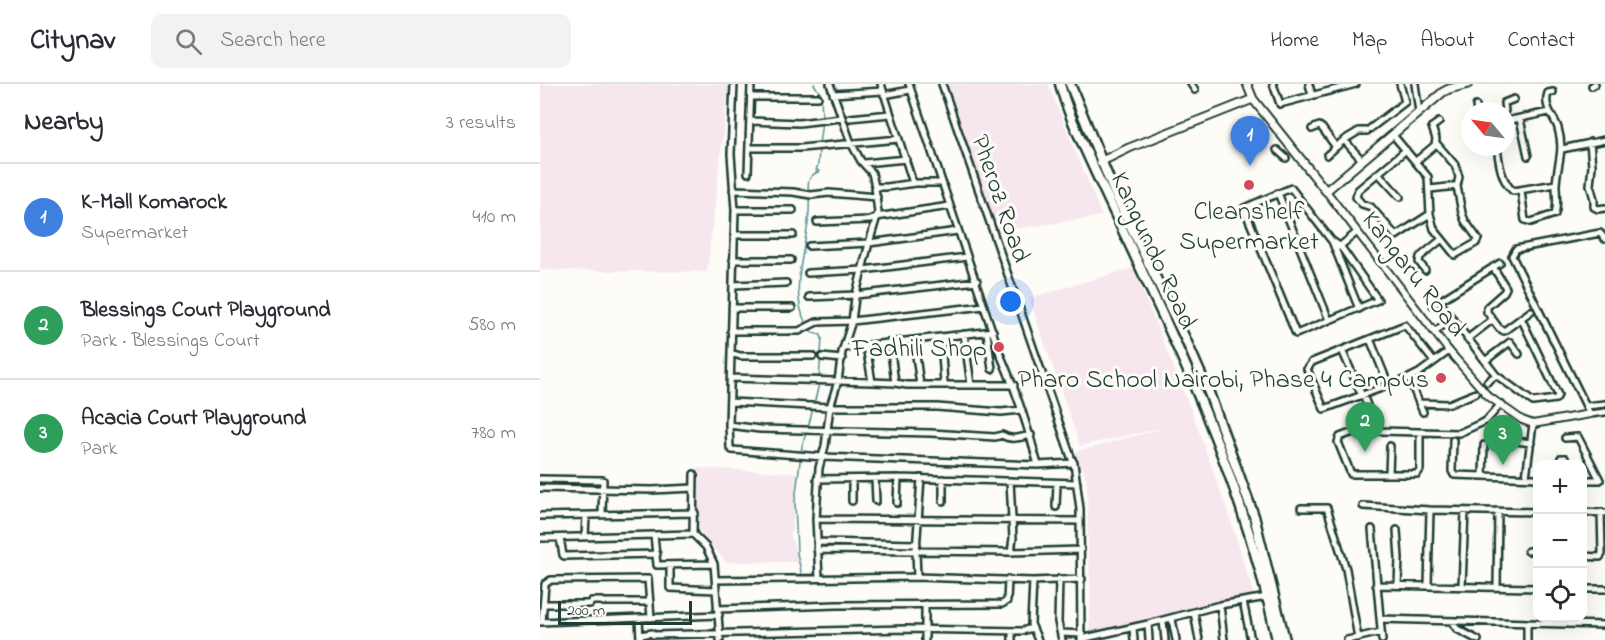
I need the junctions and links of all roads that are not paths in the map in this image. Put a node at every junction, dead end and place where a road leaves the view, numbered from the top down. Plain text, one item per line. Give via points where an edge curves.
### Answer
1 (734, 84) edge
2 (751, 84) edge
3 (830, 84) edge
4 (942, 84) edge
5 (1060, 84) edge
6 (1070, 84) edge
7 (1191, 84) edge
8 (1247, 84) edge
9 (1273, 84) edge
10 (1309, 84) edge
11 (1356, 84) edge
12 (1400, 84) edge
13 (1415, 84) edge
14 (1468, 84) edge
15 (909, 87) edge
16 (883, 90) edge
17 (1195, 90) dead end
18 (1552, 92) dead end
19 (833, 94) junction
20 (1312, 96) junction
21 (751, 97) junction
22 (818, 97) dead end
23 (1253, 99) junction
24 (1514, 99) dead end
25 (1506, 102) edge
26 (1419, 112) junction
27 (1549, 112) junction
28 (890, 114) junction
29 (841, 118) junction
30 (850, 118) dead end
31 (1520, 119) junction
32 (1515, 120) edge
33 (750, 121) junction
34 (1438, 122) dead end
35 (1312, 129) dead end
36 (1393, 135) junction
37 (898, 139) junction
38 (1344, 140) junction
39 (1605, 140) edge
40 (1590, 142) junction
41 (851, 143) junction
42 (1436, 143) junction
43 (1336, 147) junction
44 (749, 148) junction
45 (1562, 149) junction
46 (1277, 150) dead end
47 (1406, 150) junction
48 (1327, 155) dead end
49 (1499, 156) edge
50 (1528, 156) dead end
51 (1286, 158) dead end
52 (906, 159) junction
53 (1362, 160) junction
54 (1416, 161) junction
55 (1101, 162) junction
56 (864, 163) junction
57 (748, 173) dead end
58 (1378, 174) junction
59 (914, 183) junction
60 (941, 183) junction
61 (1556, 184) junction
62 (1458, 186) junction
63 (875, 187) junction
64 (1430, 189) junction
65 (734, 190) junction
66 (1326, 191) junction
67 (1521, 191) junction
68 (1278, 194) junction
69 (877, 197) junction
70 (1400, 197) dead end
71 (950, 206) junction
72 (1605, 208) edge
73 (735, 210) junction
74 (793, 210) dead end
75 (1430, 214) junction
76 (876, 217) junction
77 (817, 222) dead end
78 (958, 231) junction
79 (1356, 233) junction
80 (734, 235) junction
81 (793, 235) dead end
82 (1442, 239) junction
83 (1605, 239) edge
84 (868, 243) junction
85 (809, 246) dead end
86 (1338, 247) junction
87 (967, 257) junction
88 (733, 260) junction
89 (791, 260) dead end
90 (1500, 262) dead end
91 (1493, 267) junction
92 (863, 270) junction
93 (1425, 270) dead end
94 (808, 273) dead end
95 (977, 282) junction
96 (786, 283) dead end
97 (733, 285) junction
98 (856, 295) junction
99 (809, 297) dead end
100 (1439, 301) junction
101 (1432, 305) dead end
102 (984, 306) junction
103 (732, 308) junction
104 (792, 308) dead end
105 (1359, 309) junction
106 (1531, 311) dead end
107 (1521, 318) junction
108 (1452, 319) junction
109 (1329, 320) junction
110 (1492, 320) junction
111 (852, 321) junction
112 (731, 331) junction
113 (990, 332) junction
114 (1434, 332) junction
115 (964, 334) junction
116 (941, 338) junction
117 (1370, 339) junction
118 (1467, 339) junction
119 (914, 341) junction
120 (890, 344) junction
121 (866, 346) junction
122 (844, 348) junction
123 (1342, 350) junction
124 (1449, 351) junction
125 (731, 353) junction
126 (1518, 354) dead end
127 (813, 356) dead end
128 (822, 357) dead end
129 (842, 359) junction
130 (1485, 361) junction
131 (1434, 362) junction
132 (992, 369) dead end
133 (1496, 375) junction
134 (730, 378) junction
135 (1408, 378) junction
136 (838, 381) junction
137 (872, 382) junction
138 (1487, 382) dead end
139 (895, 383) junction
140 (944, 384) junction
141 (920, 385) junction
142 (971, 385) junction
143 (1014, 385) junction
144 (1389, 386) junction
145 (1476, 393) dead end
146 (1363, 398) junction
147 (730, 402) junction
148 (1419, 403) junction
149 (1501, 404) junction
150 (1605, 404) edge
151 (1587, 406) junction
152 (830, 407) junction
153 (1022, 410) junction
154 (1423, 412) dead end
155 (1605, 412) edge
156 (1590, 414) junction
157 (1374, 424) junction
158 (1533, 424) junction
159 (729, 425) junction
160 (826, 432) junction
161 (1420, 433) junction
162 (1030, 435) junction
163 (1565, 438) dead end
164 (1454, 440) dead end
165 (1509, 440) dead end
166 (1531, 443) junction
167 (1484, 445) dead end
168 (1390, 446) dead end
169 (823, 457) junction
170 (1565, 458) dead end
171 (1560, 460) edge
172 (1074, 463) junction
173 (1038, 465) junction
174 (694, 474) dead end
175 (1389, 474) junction
176 (1483, 476) junction
177 (1526, 477) junction
178 (898, 478) junction
179 (921, 478) junction
180 (1533, 478) edge
181 (540, 479) edge
182 (817, 479) junction
183 (852, 479) junction
184 (875, 479) junction
185 (944, 479) junction
186 (1587, 480) edge
187 (1010, 481) junction
188 (1058, 483) junction
189 (1077, 483) junction
190 (540, 488) edge
191 (694, 488) junction
192 (604, 490) junction
193 (852, 501) dead end
194 (876, 501) dead end
195 (943, 501) dead end
196 (897, 503) dead end
197 (1363, 506) dead end
198 (1056, 507) dead end
199 (1301, 508) dead end
200 (1430, 510) junction
201 (1465, 511) junction
202 (1498, 511) junction
203 (1533, 512) edge
204 (1587, 512) edge
205 (695, 513) junction
206 (1603, 513) edge
207 (602, 515) junction
208 (540, 516) edge
209 (586, 516) junction
210 (816, 519) junction
211 (919, 520) junction
212 (1011, 520) junction
213 (1080, 520) junction
214 (1372, 529) dead end
215 (1397, 530) dead end
216 (693, 534) junction
217 (654, 535) junction
218 (585, 537) junction
219 (540, 538) edge
220 (560, 538) junction
221 (817, 542) junction
222 (917, 544) junction
223 (817, 550) junction
224 (916, 550) junction
225 (1081, 550) junction
226 (1528, 551) dead end
227 (1533, 551) edge
228 (1011, 552) junction
229 (657, 554) junction
230 (1587, 556) edge
231 (714, 564) junction
232 (670, 565) junction
233 (917, 577) junction
234 (819, 578) junction
235 (1008, 579) junction
236 (1059, 579) junction
237 (1082, 579) junction
238 (716, 580) junction
239 (1034, 581) junction
240 (1376, 585) junction
241 (1398, 585) junction
242 (1428, 585) junction
243 (1462, 586) junction
244 (1497, 587) junction
245 (1533, 588) edge
246 (1587, 589) edge
247 (1605, 589) edge
248 (716, 590) junction
249 (1267, 597) junction
250 (1243, 601) junction
251 (650, 602) junction
252 (544, 604) junction
253 (925, 604) junction
254 (1220, 605) junction
255 (718, 612) junction
256 (1194, 612) junction
257 (639, 618) junction
258 (651, 618) junction
259 (1172, 619) junction
260 (1380, 619) junction
261 (1163, 621) junction
262 (1451, 621) junction
263 (541, 622) edge
264 (1527, 623) junction
265 (1149, 624) junction
266 (1605, 625) edge
267 (1032, 628) junction
268 (1133, 628) junction
269 (925, 630) junction
270 (1012, 631) junction
271 (1118, 632) junction
272 (1381, 632) junction
273 (640, 637) edge
274 (720, 637) edge
275 (1062, 637) edge
276 (1102, 637) edge
277 (1081, 638) edge
278 (1359, 638) junction
279 (924, 640) edge
280 (1012, 640) edge
281 (1038, 640) edge
282 (1118, 640) edge
283 (1134, 640) edge
284 (1149, 640) edge
285 (1165, 640) edge
286 (1176, 640) edge
287 (1198, 640) edge
288 (1224, 640) edge
289 (1251, 640) edge
290 (1277, 640) edge
291 (1286, 640) edge
292 (1347, 640) edge
293 (1382, 640) edge
294 (1478, 640) edge
295 (1527, 640) edge

1 - 65 street
2 - 21 street
3 - 19 street
4 - 172 street, Pheroz Road
5 - 249 highway, Kangundo Road via 1081,140 1158,304 1218,447
6 - 55 highway, Kangundo Road
7 - 17 street
8 - 23 main road, Kangaru Road
9 - 20 street via 1280,104
10 - 20 street
11 - 20 street
12 - 38 street via 1405,102 1367,131
13 - 26 street
14 - 26 main road via 1449,88
15 - 16 street
15 - 60 street
16 - 19 street
16 - 28 street
18 - 27 street via 1546,98
19 - 29 street
21 - 22 street
21 - 33 street
23 - 55 main road
23 - 66 main road, Kangaru Road
24 - 25 street
26 - 36 main road
27 - 31 street
27 - 45 street
28 - 30 street
28 - 37 street
29 - 33 street via 799,123
29 - 41 street
31 - 32 street
31 - 50 street
33 - 44 street
34 - 42 street via 1432,127
35 - 43 street via 1322,128
36 - 47 street
36 - 53 main road
37 - 41 street
37 - 52 street
38 - 43 street
38 - 53 street
39 - 40 street
40 - 45 street
40 - 72 street via 1594,207
41 - 44 street
41 - 56 street
42 - 54 street
42 - 62 street via 1455,165
43 - 48 street
44 - 57 street
45 - 61 street
46 - 51 street
47 - 54 street
47 - 58 street
49 - 67 street via 1508,186
52 - 56 street
52 - 59 street
53 - 66 main road
54 - 64 street via 1428,177
55 - 291 highway, Kangundo Road via 1213,403 1254,516
56 - 63 street via 872,173
58 - 70 street
58 - 75 street via 1355,195 1371,207 1394,235
59 - 60 street
59 - 63 street
60 - 71 street
61 - 67 street
61 - 67 street via 1555,214 1531,222 1525,220
62 - 64 street
62 - 82 street via 1465,222 1478,241 1455,255
63 - 69 street
64 - 75 street
65 - 69 street
65 - 73 street
66 - 79 street, Kangaru Road
68 - 86 street via 1291,188
68 - 109 street
68 - 109 street via 1244,208 1294,334
69 - 76 street
71 - 76 street
71 - 78 street
73 - 74 street
73 - 80 street
75 - 82 street
76 - 77 street
76 - 84 street
78 - 84 street
78 - 87 street
79 - 86 street
79 - 114 street, Kangaru Road
80 - 81 street
80 - 88 street
82 - 93 street via 1420,257
83 - 151 street via 1600,233 1516,249 1512,256
84 - 85 street
84 - 92 street
86 - 105 street
86 - 105 street via 1377,298 1377,302
87 - 92 street
87 - 95 street
88 - 89 street
88 - 97 street
90 - 91 street
91 - 100 street
91 - 110 street via 1506,288 1488,307
92 - 94 street
92 - 98 street
95 - 98 street
95 - 102 street
96 - 97 street
97 - 103 street
98 - 99 street
98 - 111 street
100 - 101 street
100 - 108 street
102 - 111 street
102 - 113 street
103 - 104 street
103 - 112 street
105 - 109 street
106 - 107 street
107 - 110 street via 1504,332
107 - 133 street via 1558,394 1556,399 1533,402
108 - 114 street
108 - 118 street
110 - 118 street
111 - 112 street via 817,322 799,332
111 - 122 street
112 - 125 street
113 - 115 street
113 - 132 street
113 - 143 street
114 - 124 street, Kangaru Road
115 - 116 street
115 - 142 street
116 - 119 street
116 - 140 street
117 - 123 street
117 - 131 street via 1404,325
117 - 144 street
118 - 130 street
119 - 120 street
119 - 141 street
120 - 121 street
120 - 139 street
121 - 122 street
121 - 137 street
122 - 129 street
123 - 146 street
123 - 146 street via 1308,366 1321,405 1325,409
124 - 131 street
124 - 149 street, Kangaru Road via 1488,396
125 - 127 street
125 - 134 street
126 - 130 street via 1510,342
128 - 129 street
129 - 136 street
130 - 133 street
131 - 135 street
133 - 138 street
134 - 136 street
134 - 147 street
135 - 144 street
135 - 148 street
136 - 137 street
136 - 152 street
137 - 139 street
139 - 141 street
140 - 141 street
140 - 142 street
142 - 143 street
143 - 153 street
144 - 146 street
145 - 148 street via 1449,404
146 - 157 street
147 - 152 street
147 - 159 street
148 - 154 street
149 - 158 street, Kangaru Road
149 - 161 street via 1486,421 1459,434
150 - 151 street
151 - 156 street
152 - 153 street
152 - 160 street
153 - 162 street
155 - 156 street
156 - 158 street
157 - 161 street via 1380,431
157 - 175 street via 1340,437 1338,442 1351,474
158 - 166 street
159 - 160 street
159 - 169 street via 732,450
160 - 162 street via 1006,438
160 - 169 street
161 - 175 street via 1417,474
162 - 173 street
163 - 186 street via 1578,437 1600,480
164 - 176 street via 1454,475
165 - 166 street
166 - 177 street
167 - 176 street
168 - 175 street
169 - 173 street
169 - 182 street
170 - 171 street
172 - 173 street
172 - 189 street, Pheroz Road
174 - 191 street
176 - 177 street
177 - 180 street
178 - 179 street
178 - 184 street
178 - 196 street
179 - 185 street
179 - 211 street
181 - 192 street via 603,480
182 - 183 street
182 - 210 street
183 - 184 street
183 - 193 street
184 - 194 street
185 - 187 street
185 - 195 street
187 - 188 street
187 - 212 street
188 - 189 street
188 - 198 street
189 - 213 street, Pheroz Road
190 - 192 street
191 - 192 street
191 - 205 street
192 - 207 street
197 - 200 street
199 - 278 street via 1327,508 1346,569
200 - 201 street
200 - 242 street
201 - 202 street
201 - 243 street
202 - 203 street
202 - 244 street
204 - 206 street
205 - 207 street
205 - 216 street
206 - 230 street via 1602,555
207 - 209 street
208 - 209 street
209 - 218 street
210 - 211 street
210 - 221 street
211 - 212 street
211 - 222 street
212 - 213 street
212 - 228 street
213 - 225 street, Pheroz Road
214 - 240 street
215 - 241 street
216 - 217 street
216 - 231 street via 706,547
217 - 218 street
217 - 229 street
218 - 220 street
219 - 220 street
220 - 229 street via 564,556
221 - 222 street
221 - 223 street
222 - 224 street
223 - 224 street
223 - 234 street
224 - 228 street
224 - 233 street
225 - 228 street
225 - 237 street, Pheroz Road
226 - 227 street
229 - 232 street via 657,565
231 - 232 street
231 - 238 street
232 - 248 street via 670,588
233 - 234 street
233 - 235 street
234 - 238 street
235 - 239 street
235 - 253 street via 1004,604
236 - 237 street
236 - 239 street
236 - 275 street
237 - 277 street, Pheroz Road
238 - 248 street
239 - 267 street
240 - 241 street
240 - 260 street
241 - 242 street
242 - 243 street
243 - 244 street
244 - 245 street
246 - 247 street
248 - 255 street
249 - 250 street
249 - 290 highway, Kangundo Road
250 - 254 street
250 - 289 street
251 - 252 street
251 - 252 street via 650,580 645,578 551,580 545,584
251 - 258 street
252 - 263 street
253 - 255 street
253 - 269 street
254 - 256 street
254 - 288 street
255 - 258 street
255 - 274 street
256 - 259 street
256 - 287 street
257 - 258 street
257 - 263 street
257 - 273 street
259 - 261 street
259 - 286 street
260 - 262 street
260 - 272 street
261 - 265 street
261 - 285 street
262 - 264 street
262 - 294 street via 1457,629
264 - 266 street
264 - 295 street
265 - 268 street
265 - 284 street
267 - 270 street
267 - 281 street
268 - 271 street
268 - 283 street
269 - 270 street
269 - 274 street
269 - 279 street
270 - 280 street
271 - 276 street
271 - 282 street
272 - 278 street
272 - 293 street
273 - 274 street via 652,633
275 - 277 street
276 - 277 street
278 - 292 street

